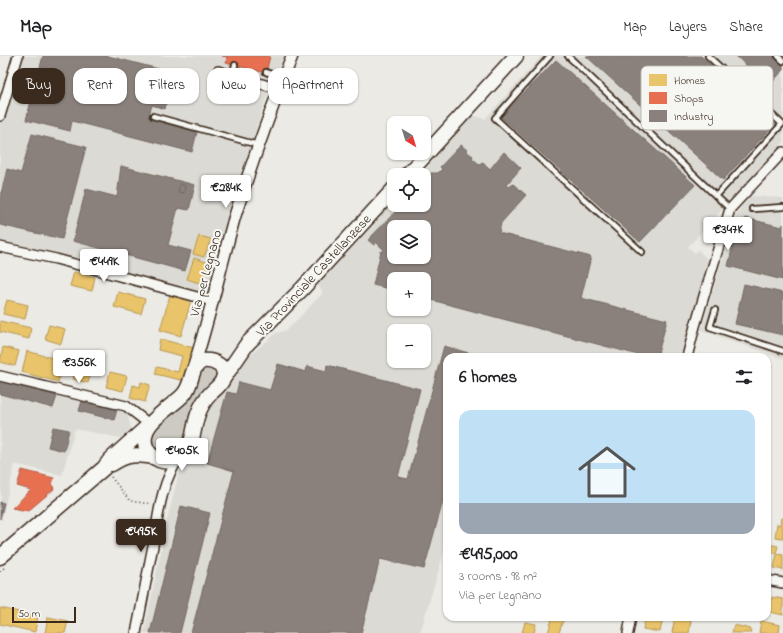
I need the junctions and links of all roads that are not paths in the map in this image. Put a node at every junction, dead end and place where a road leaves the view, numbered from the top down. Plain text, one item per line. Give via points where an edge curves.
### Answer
1 (18, 56) edge
2 (292, 56) edge
3 (516, 56) edge
4 (550, 56) edge
5 (568, 56) edge
6 (708, 56) edge
7 (778, 56) edge
8 (783, 61) edge
9 (235, 65) dead end
10 (719, 66) edge
11 (234, 68) edge
12 (287, 68) edge
13 (273, 104) edge
14 (0, 116) edge
15 (153, 116) dead end
16 (773, 116) edge
17 (641, 125) edge
18 (646, 130) edge
19 (258, 145) junction
20 (783, 152) edge
21 (413, 168) edge
22 (716, 196) junction
23 (387, 197) edge
24 (783, 207) edge
25 (730, 209) junction
26 (752, 210) dead end
27 (0, 246) edge
28 (642, 252) dead end
29 (212, 301) junction
30 (715, 310) dead end
31 (203, 339) junction
32 (247, 344) junction
33 (783, 351) edge
34 (688, 353) edge
35 (212, 361) junction
36 (194, 369) junction
37 (0, 376) edge
38 (223, 379) junction
39 (147, 422) junction
40 (182, 456) junction
41 (157, 459) junction
42 (107, 473) junction
43 (167, 478) junction
44 (0, 557) edge
45 (771, 581) edge
46 (783, 583) edge
47 (630, 621) edge
48 (136, 633) edge
49 (628, 633) edge

1 - 14 street
2 - 12 street, Via per Legnano
3 - 21 main road
4 - 28 lane via 495,118
5 - 17 lane
6 - 10 lane
7 - 8 lane
9 - 11 lane
13 - 19 street, Via per Legnano
15 - 19 lane
16 - 22 lane via 782,124
18 - 22 lane
19 - 29 street, Via per Legnano
20 - 25 street
22 - 25 lane
23 - 32 main road, Via Provinciale Castellanzese via 302,290
24 - 26 lane
25 - 34 street
27 - 29 street
29 - 31 street, Via per Legnano
30 - 33 lane via 710,327
31 - 35 street, Via per Legnano via 204,353
31 - 36 street, Via per Legnano
32 - 35 main road, Via Provinciale Castellanzese via 231,355
32 - 38 main road, Via Provinciale Castellanzese
35 - 36 main road, Via Provinciale Castellanzese via 198,363
35 - 38 main road via 221,366 224,371
36 - 39 main road via 188,389
37 - 39 street via 126,406
38 - 40 main road, Via Provinciale Castellanzese via 201,407 190,445
39 - 41 main road via 145,445
39 - 42 main road via 110,460
40 - 41 main road via 170,461
40 - 43 street via 172,467
41 - 42 main road via 134,455 126,457
41 - 43 street via 165,465
42 - 44 main road
43 - 48 street
45 - 46 street
47 - 49 street

